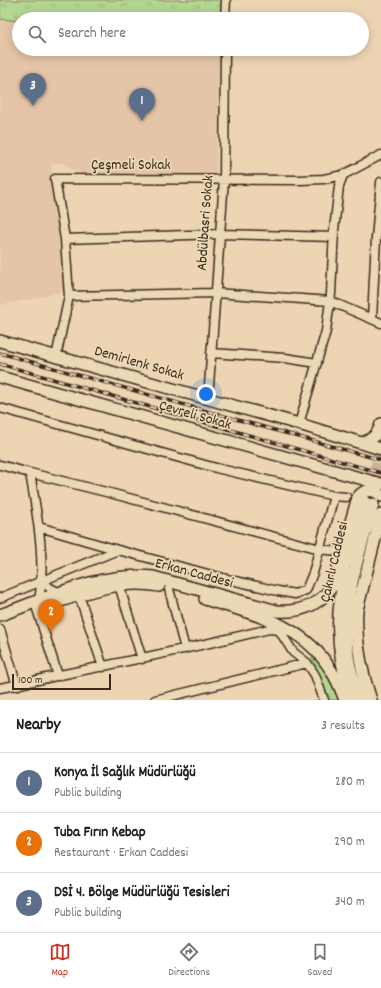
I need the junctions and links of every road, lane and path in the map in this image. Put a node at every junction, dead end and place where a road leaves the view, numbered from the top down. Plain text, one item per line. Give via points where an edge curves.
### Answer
1 (226, 0) edge
2 (226, 12) edge
3 (225, 56) edge
4 (381, 155) edge
5 (343, 175) junction
6 (224, 180) junction
7 (381, 182) edge
8 (220, 234) junction
9 (334, 237) junction
10 (65, 239) junction
11 (216, 293) junction
12 (69, 296) junction
13 (330, 301) junction
14 (372, 319) junction
15 (381, 323) edge
16 (0, 341) edge
17 (212, 353) junction
18 (56, 357) junction
19 (317, 363) junction
20 (0, 377) edge
21 (208, 399) junction
22 (0, 408) edge
23 (299, 424) junction
24 (381, 424) edge
25 (362, 443) junction
26 (381, 449) edge
27 (0, 465) edge
28 (30, 473) junction
29 (343, 474) junction
30 (381, 484) edge
31 (334, 496) junction
32 (346, 497) dead end
33 (369, 500) edge
34 (381, 515) edge
35 (38, 527) junction
36 (353, 547) junction
37 (320, 549) junction
38 (118, 550) junction
39 (337, 551) dead end
40 (153, 577) junction
41 (42, 581) junction
42 (119, 585) junction
43 (169, 589) junction
44 (60, 593) junction
45 (79, 595) junction
46 (0, 598) edge
47 (38, 605) junction
48 (0, 615) edge
49 (0, 622) edge
50 (0, 629) edge
51 (185, 649) junction
52 (142, 658) junction
53 (307, 663) junction
54 (103, 667) junction
55 (58, 676) junction
56 (17, 686) junction
57 (0, 688) edge
58 (154, 700) edge
59 (324, 700) edge
60 (345, 700) edge
61 (352, 700) edge
62 (361, 700) edge
63 (371, 700) edge

1 - 2 street
3 - 6 street, Abdülbasri Sokak
4 - 5 street, Çeşmeli Sokak
5 - 6 street, Çeşmeli Sokak via 306,180
5 - 9 street via 338,186
6 - 8 street, Abdülbasri Sokak
6 - 10 street, Çeşmeli Sokak via 55,179
7 - 14 street
8 - 9 street
8 - 10 street
8 - 11 street, Abdülbasri Sokak
9 - 13 street
10 - 12 street, Çeşmeli Sokak
11 - 12 street
11 - 13 street
11 - 17 street, Abdülbasri Sokak
12 - 18 street, Çeşmeli Sokak
13 - 14 street
13 - 19 street via 326,331
14 - 15 street
16 - 18 main road, Demirlenk Sokak
17 - 19 street
17 - 21 street, Abdülbasri Sokak
18 - 21 main road, Demirlenk Sokak
19 - 23 street
20 - 29 main road, Çevreli Sokak
21 - 23 main road, Demirlenk Sokak
22 - 31 street via 216,468
23 - 25 main road, Demirlenk Sokak
24 - 25 main road via 377,434
25 - 26 main road, Demirlenk Sokak
27 - 28 street
28 - 35 street
28 - 37 street
29 - 30 main road, Çevreli Sokak
29 - 33 main road
31 - 32 street
31 - 37 street
33 - 36 main road, Çakırlı Caddesi
33 - 40 main road via 334,576 321,591 307,600 294,604 275,603 186,581
33 - 62 main road, Çakırlı Caddesi via 346,622 352,674
34 - 63 main road via 357,610 356,625 360,665
35 - 38 street
35 - 41 street
36 - 40 main road, Erkan Caddesi via 341,574 328,593 310,606 288,612 271,610
36 - 61 main road, Çakırlı Caddesi via 341,595 338,635
37 - 38 street via 314,573 306,590 295,594
37 - 39 street
38 - 41 street
40 - 44 main road, Erkan Caddesi via 116,578
41 - 44 street
41 - 46 street
41 - 47 street
42 - 43 main road, Erkan Caddesi via 149,584
42 - 45 main road, Erkan Caddesi
42 - 52 street
43 - 51 street
43 - 60 main road, Erkan Caddesi via 269,619 294,632 327,663
44 - 47 main road, Erkan Caddesi
45 - 47 main road, Erkan Caddesi
45 - 54 street
47 - 48 main road, Erkan Caddesi
47 - 49 main road, Erkan Caddesi
47 - 55 street
50 - 56 street
51 - 52 street
51 - 53 street via 279,630 293,652
52 - 54 street
53 - 58 street
53 - 59 street via 315,675
54 - 55 street
55 - 56 street
56 - 57 street

